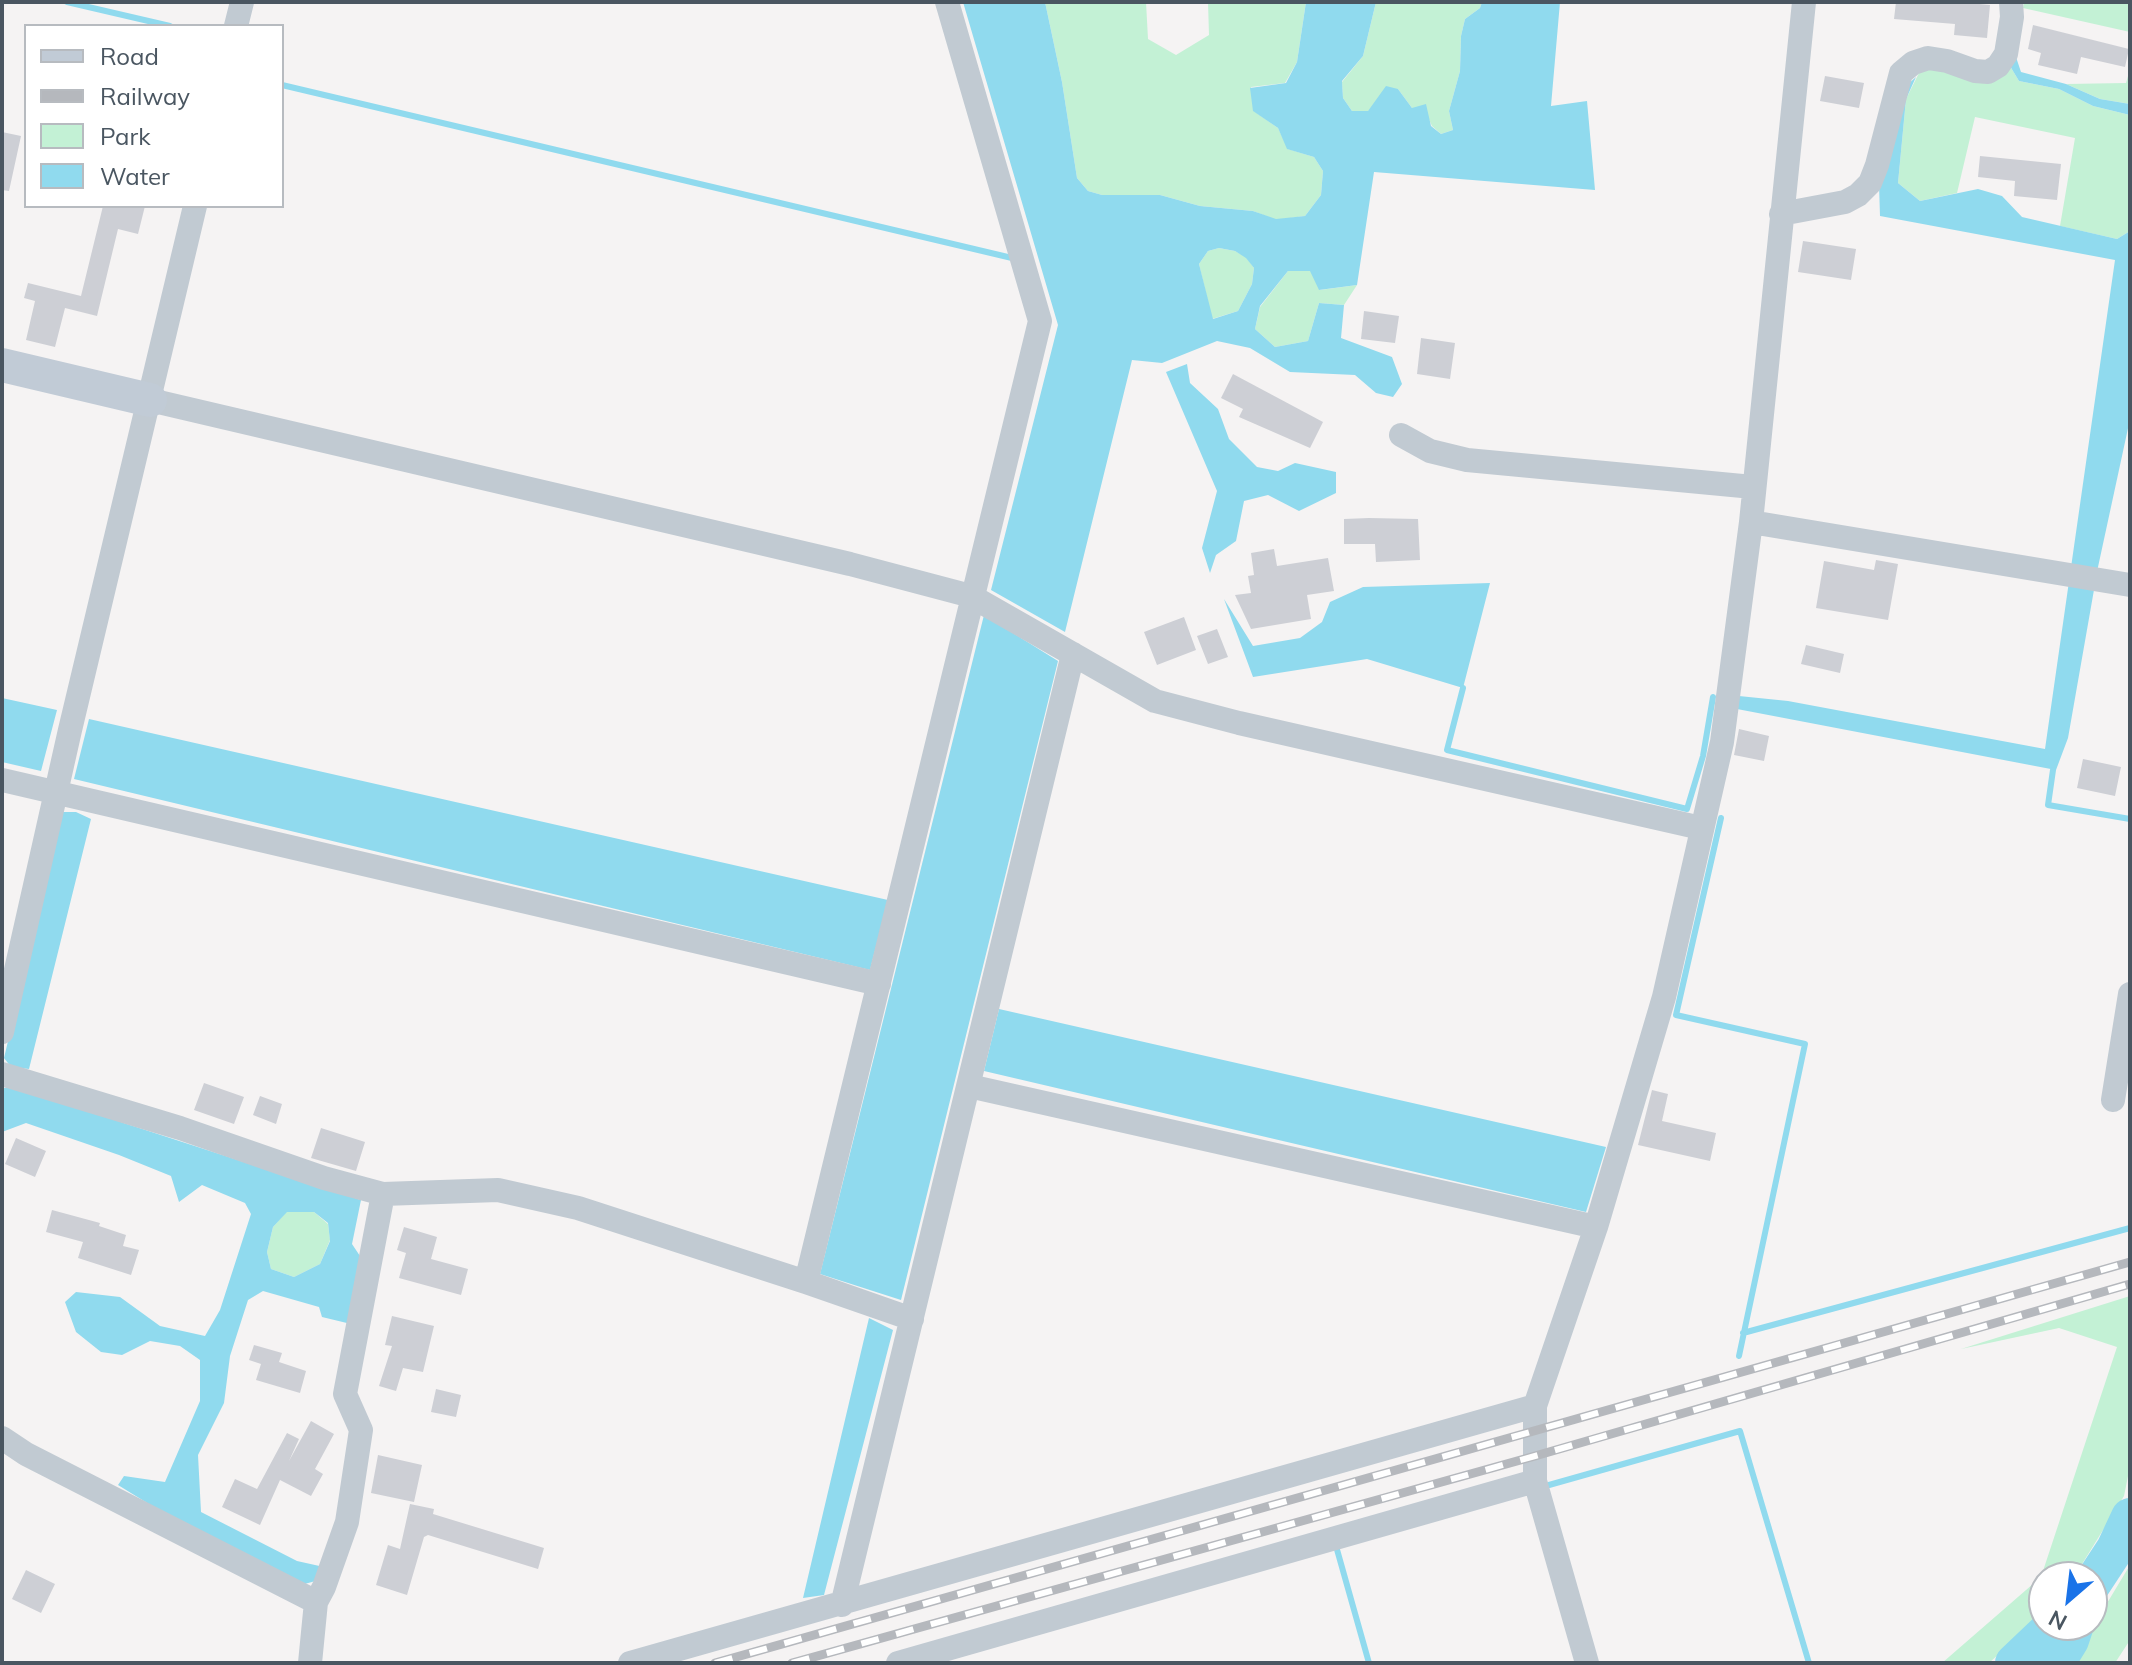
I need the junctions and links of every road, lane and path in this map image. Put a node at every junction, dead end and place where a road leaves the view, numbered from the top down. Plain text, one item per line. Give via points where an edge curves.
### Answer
1 (242, 2) edge
2 (947, 2) edge
3 (1804, 2) edge
4 (2011, 2) edge
5 (236, 24) edge
6 (195, 208) edge
7 (1781, 214) junction
8 (2, 365) edge
9 (150, 400) junction
10 (1401, 435) dead end
11 (1753, 487) junction
12 (1751, 522) junction
13 (2130, 585) edge
14 (971, 596) junction
15 (1073, 654) junction
16 (2, 780) edge
17 (56, 793) junction
18 (1701, 828) junction
19 (879, 984) junction
20 (2130, 994) edge
21 (2, 1032) edge
22 (2, 1074) edge
23 (969, 1086) junction
24 (2113, 1100) dead end
25 (383, 1194) junction
26 (1596, 1227) junction
27 (806, 1282) junction
28 (892, 1312) junction
29 (1535, 1406) junction
30 (2, 1438) edge
31 (1535, 1481) junction
32 (324, 1585) junction
33 (842, 1605) junction
34 (310, 1663) edge
35 (630, 1663) edge
36 (898, 1663) edge
37 (1587, 1663) edge

1 - 5 street
2 - 14 street via 1040,321
3 - 7 street
4 - 7 street via 2006,54 1998,66 1988,72 1928,58 1913,63 1901,73 1870,183 1845,202
6 - 9 street
7 - 11 street
8 - 9 street
9 - 14 street
9 - 17 street
10 - 11 street via 1430,451 1467,460
11 - 12 street
12 - 13 street
12 - 18 street via 1722,742
14 - 15 street
14 - 19 street
15 - 18 street via 1155,701
15 - 23 street
16 - 17 street
17 - 19 street
17 - 21 street
18 - 26 street via 1664,997
19 - 27 street
20 - 24 street
22 - 25 street
23 - 26 street
23 - 28 street
25 - 27 street via 498,1190 578,1208
25 - 32 street via 345,1394 361,1430 347,1522
26 - 29 street
27 - 28 street
28 - 33 street
29 - 31 street
29 - 33 street
30 - 32 street via 26,1454
31 - 36 street
31 - 37 street
32 - 34 street
33 - 35 street

